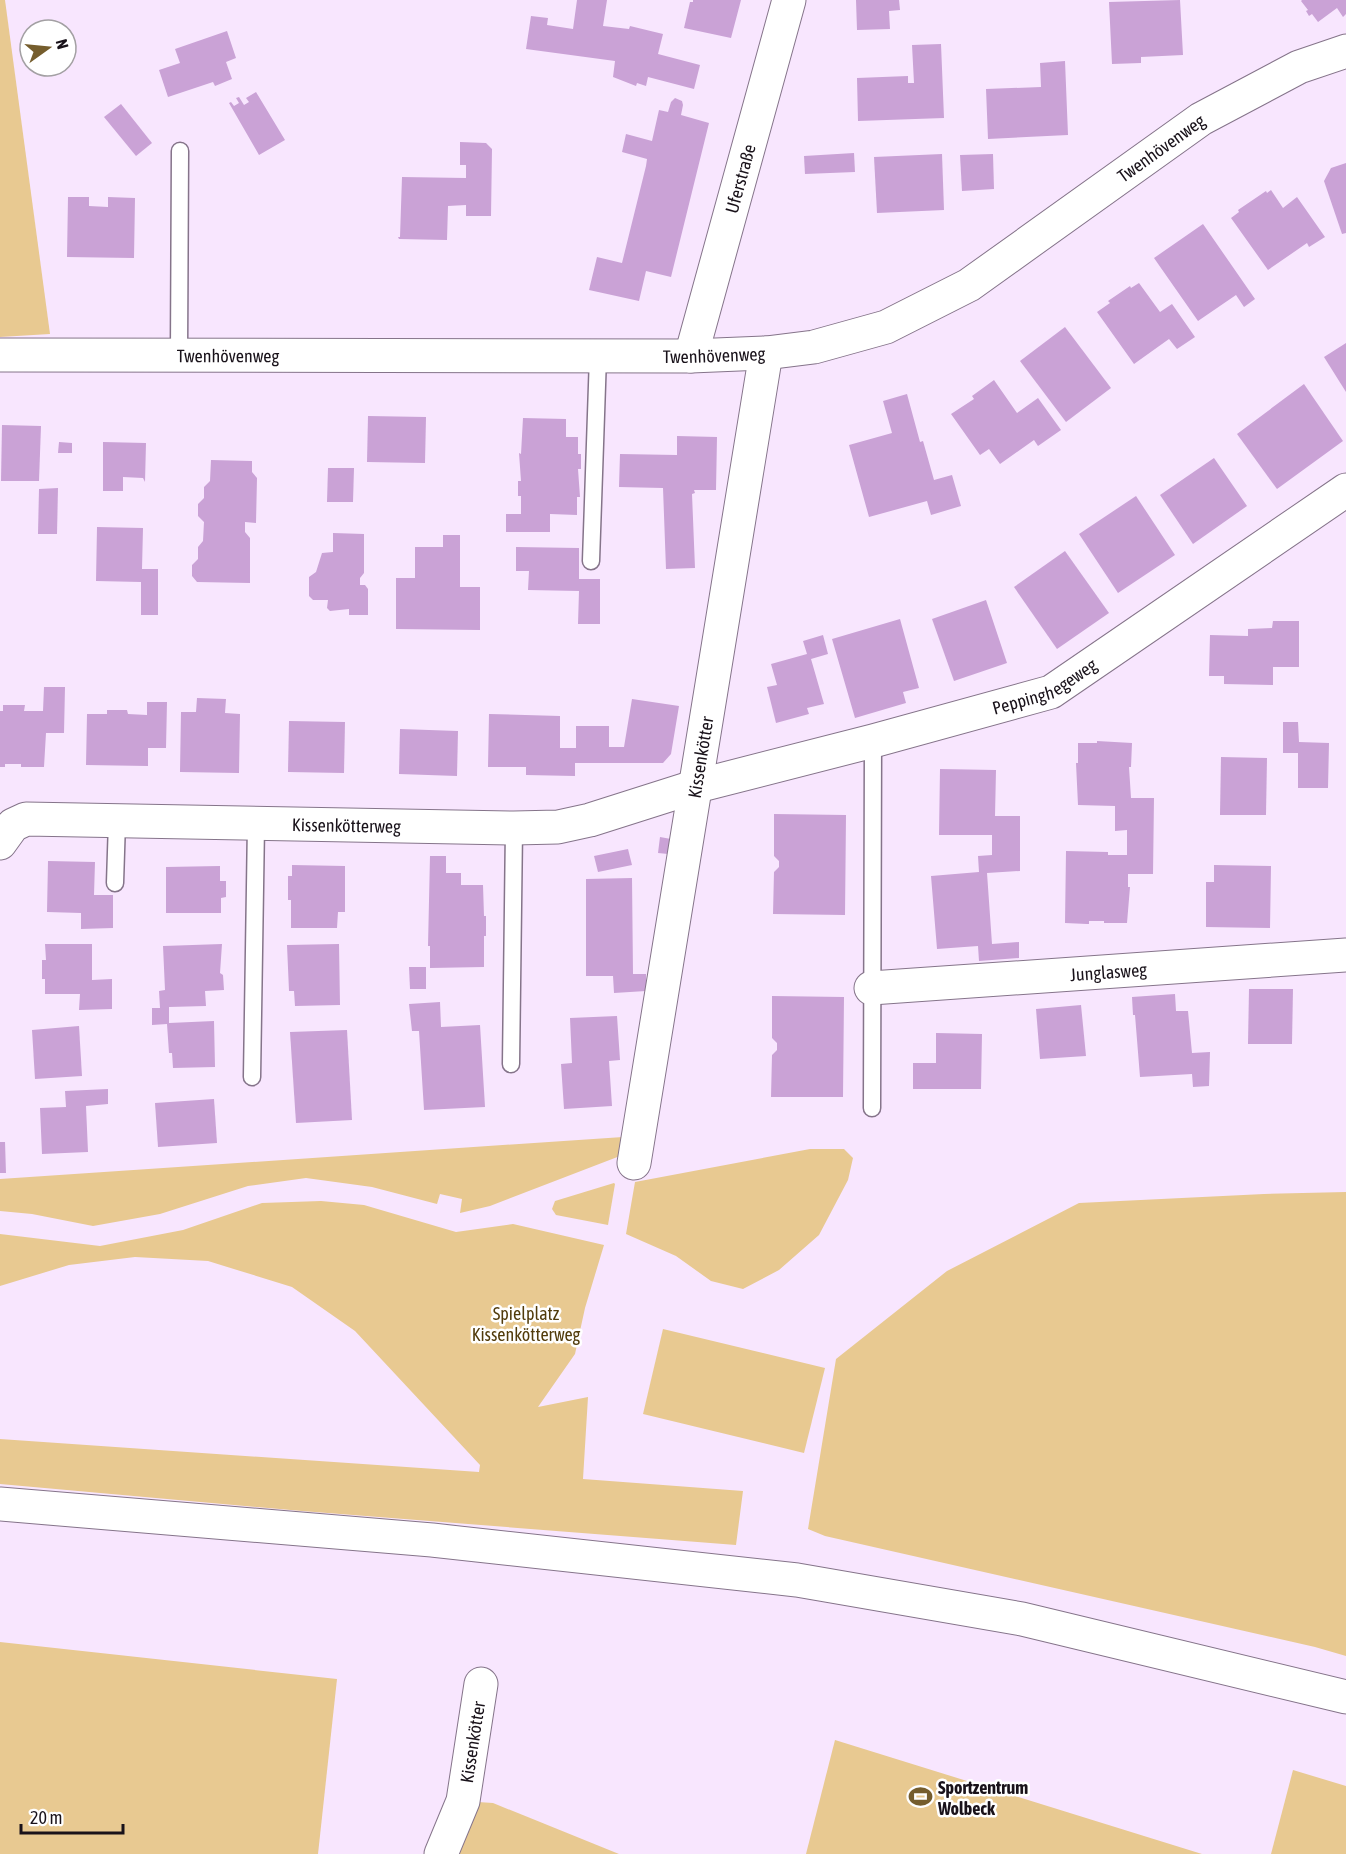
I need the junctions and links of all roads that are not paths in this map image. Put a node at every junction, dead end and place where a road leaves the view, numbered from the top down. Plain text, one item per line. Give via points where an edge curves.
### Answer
1 (789, 0) edge
2 (1346, 51) edge
3 (180, 151) dead end
4 (766, 352) junction
5 (179, 354) junction
6 (0, 355) edge
7 (598, 356) junction
8 (691, 356) junction
9 (1346, 490) edge
10 (591, 561) dead end
11 (873, 741) junction
12 (697, 786) junction
13 (117, 821) junction
14 (256, 824) junction
15 (514, 828) junction
16 (0, 843) edge
17 (115, 883) dead end
18 (1346, 955) edge
19 (871, 988) junction
20 (511, 1064) dead end
21 (252, 1077) dead end
22 (872, 1108) dead end
23 (634, 1163) dead end
24 (0, 1504) edge
25 (482, 1684) dead end
26 (1346, 1697) edge
27 (441, 1854) edge

1 - 8 street, Uferstraße
2 - 4 street, Twenhövenweg via 1299,67 1201,118 969,285 886,327 814,347
3 - 5 lane
4 - 8 street, Twenhövenweg
4 - 12 street, Kissenkötter
5 - 6 street, Twenhövenweg
5 - 7 street, Twenhövenweg
7 - 8 street, Twenhövenweg
7 - 10 lane
9 - 11 street, Peppinghegeweg via 1050,692
11 - 12 street, Peppinghegeweg
11 - 19 lane
12 - 15 street, Kissenkötterweg via 590,820
12 - 23 street, Kissenkötter
13 - 14 street, Kissenkötterweg
13 - 16 street, Kissenkötterweg via 26,819 13,825
13 - 17 lane
14 - 15 street, Kissenkötterweg
14 - 21 lane
15 - 20 lane
18 - 19 street, Junglasweg
19 - 22 lane
24 - 26 street via 432,1540 797,1580 1022,1619
25 - 27 street, Kissenkötter via 463,1801

